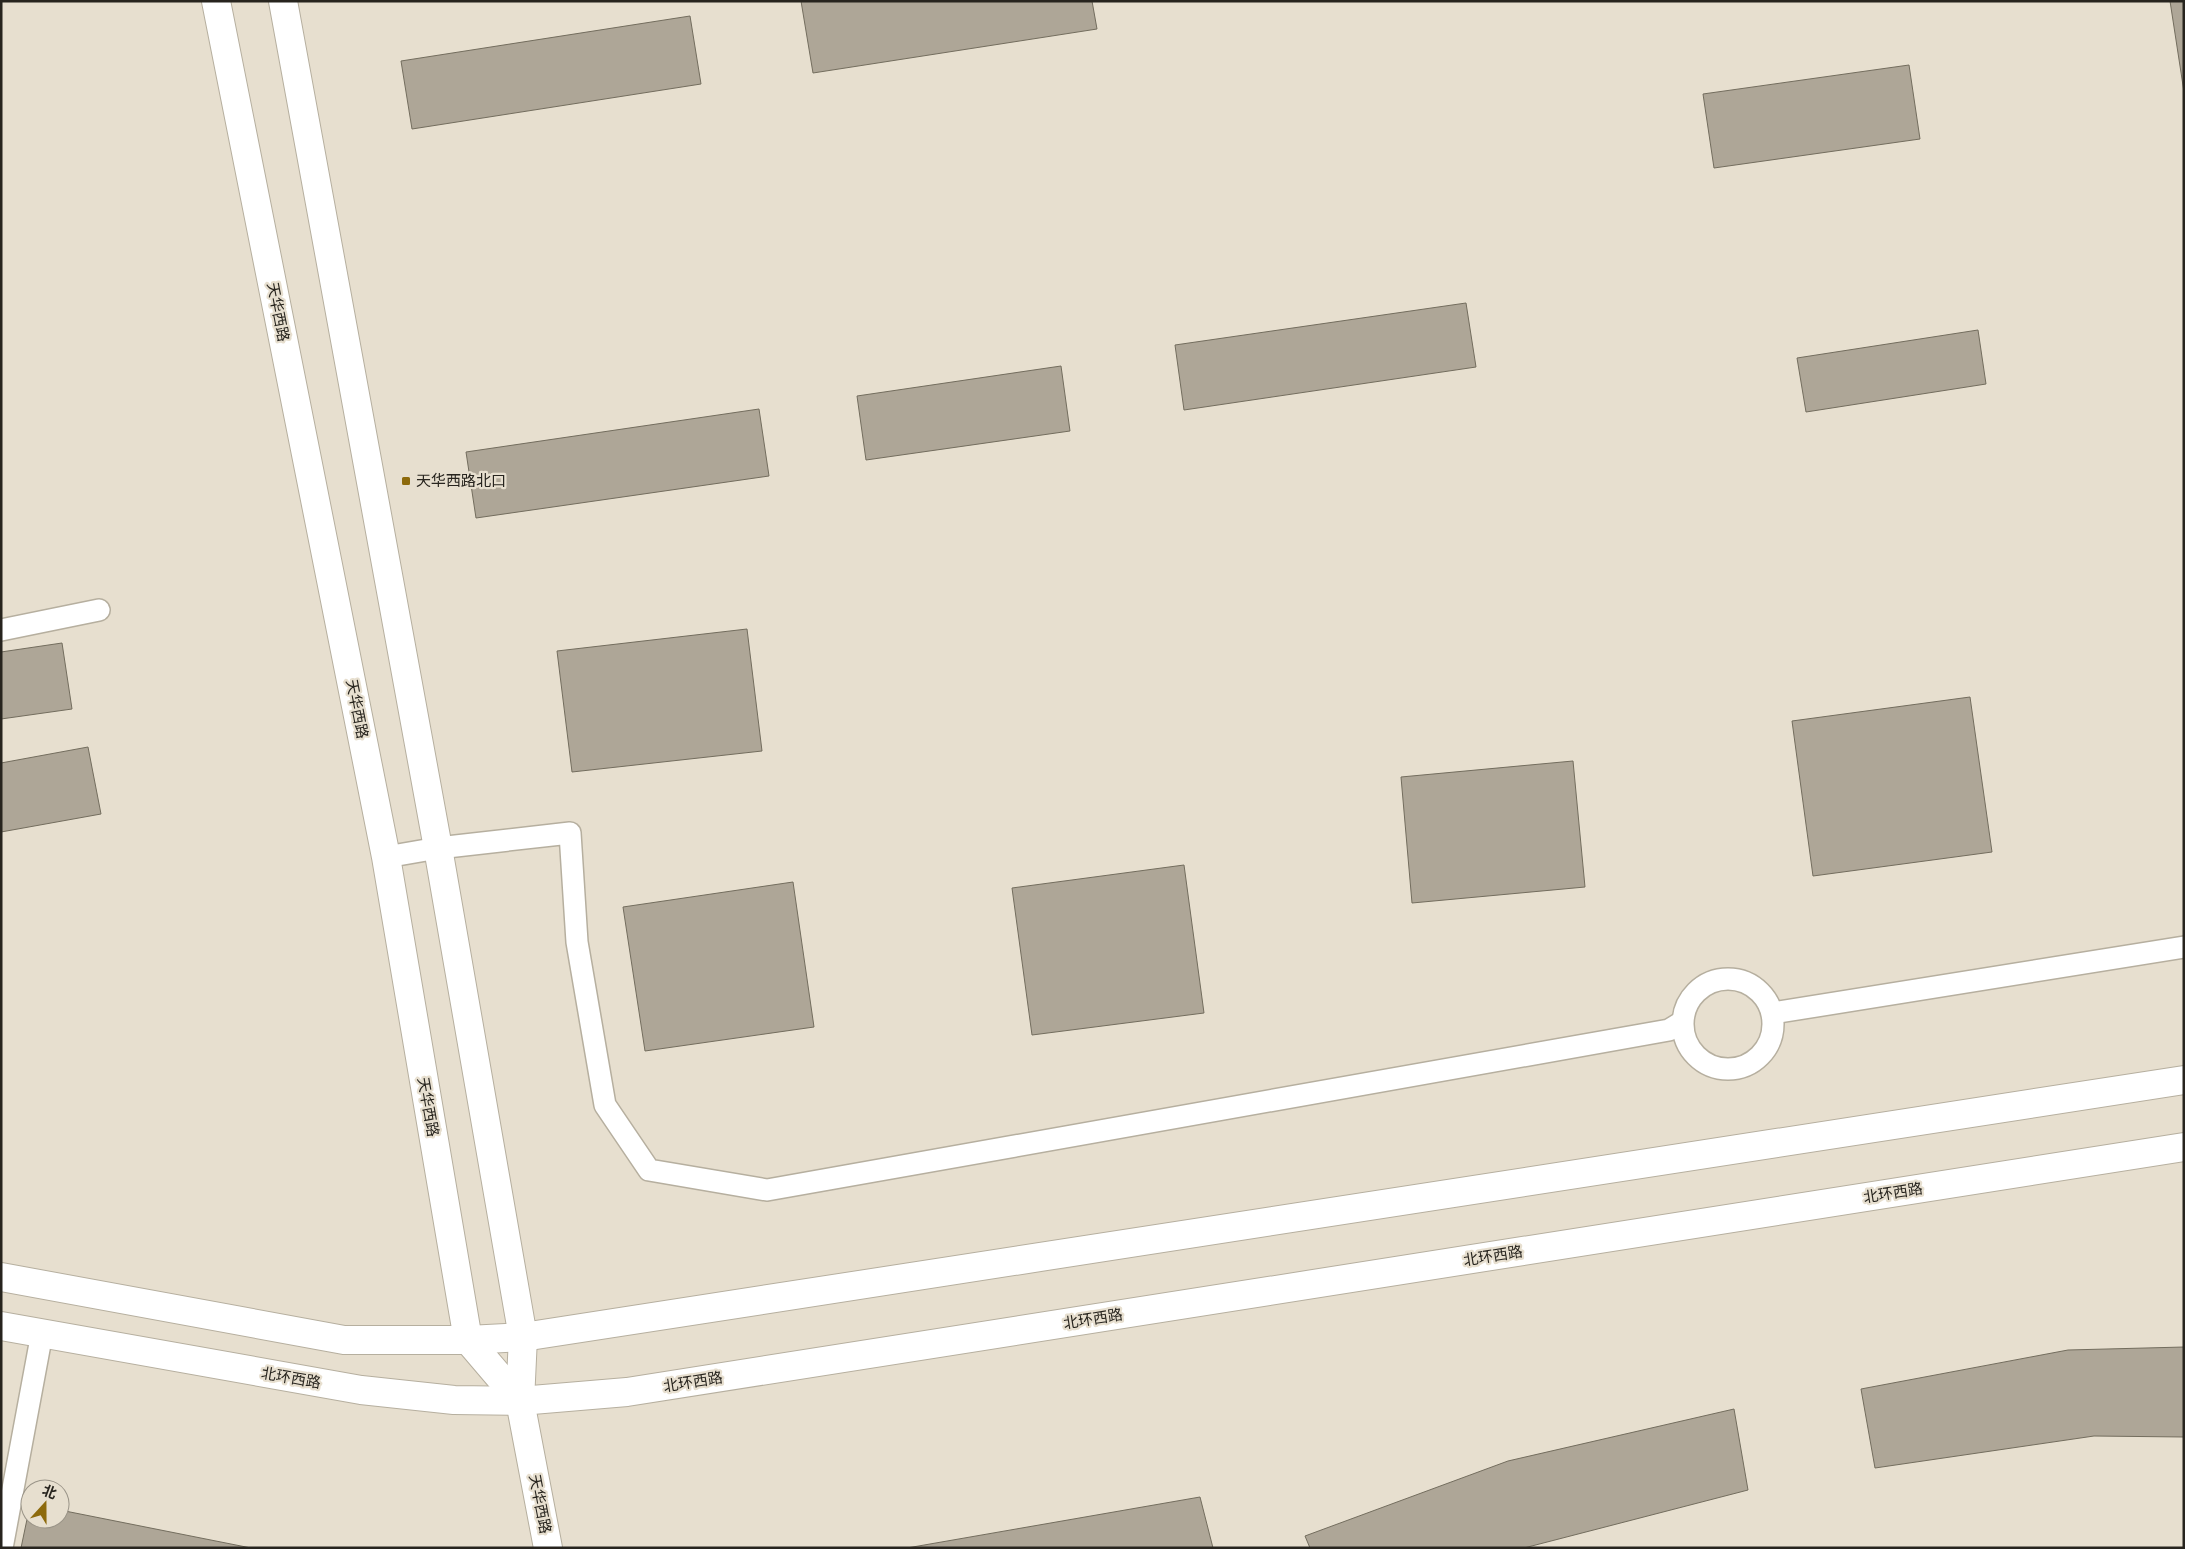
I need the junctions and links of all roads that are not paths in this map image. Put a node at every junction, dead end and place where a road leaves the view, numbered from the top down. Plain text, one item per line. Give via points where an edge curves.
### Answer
1 (216, 1) edge
2 (283, 1) edge
3 (100, 610) dead end
4 (1, 630) edge
5 (438, 848) junction
6 (386, 857) junction
7 (2184, 947) edge
8 (1773, 1013) junction
9 (1682, 1022) junction
10 (2184, 1080) edge
11 (2184, 1147) edge
12 (1, 1277) edge
13 (1, 1326) edge
14 (42, 1333) junction
15 (522, 1337) junction
16 (468, 1340) junction
17 (520, 1401) junction
18 (2, 1548) edge
19 (548, 1548) edge

1 - 6 street, 天华西路
2 - 5 street, 天华西路
3 - 4 lane
5 - 6 lane
5 - 9 lane via 570,833 577,942 605,1105 649,1170 767,1190 1669,1030
5 - 15 street, 天华西路
6 - 16 street, 天华西路
7 - 8 lane
8 - 9 lane via 1760,991 1737,978 1711,981 1690,997
8 - 9 lane via 1771,1039 1756,1060 1732,1070 1707,1065 1688,1047
10 - 15 street
11 - 17 street, 北环西路 via 627,1392
12 - 16 street via 344,1340
13 - 14 street, 北环西路
14 - 17 street, 北环西路 via 361,1390 454,1400
14 - 18 lane
15 - 16 street
15 - 17 street, 天华西路
16 - 17 street, 天华西路
17 - 19 street, 天华西路

